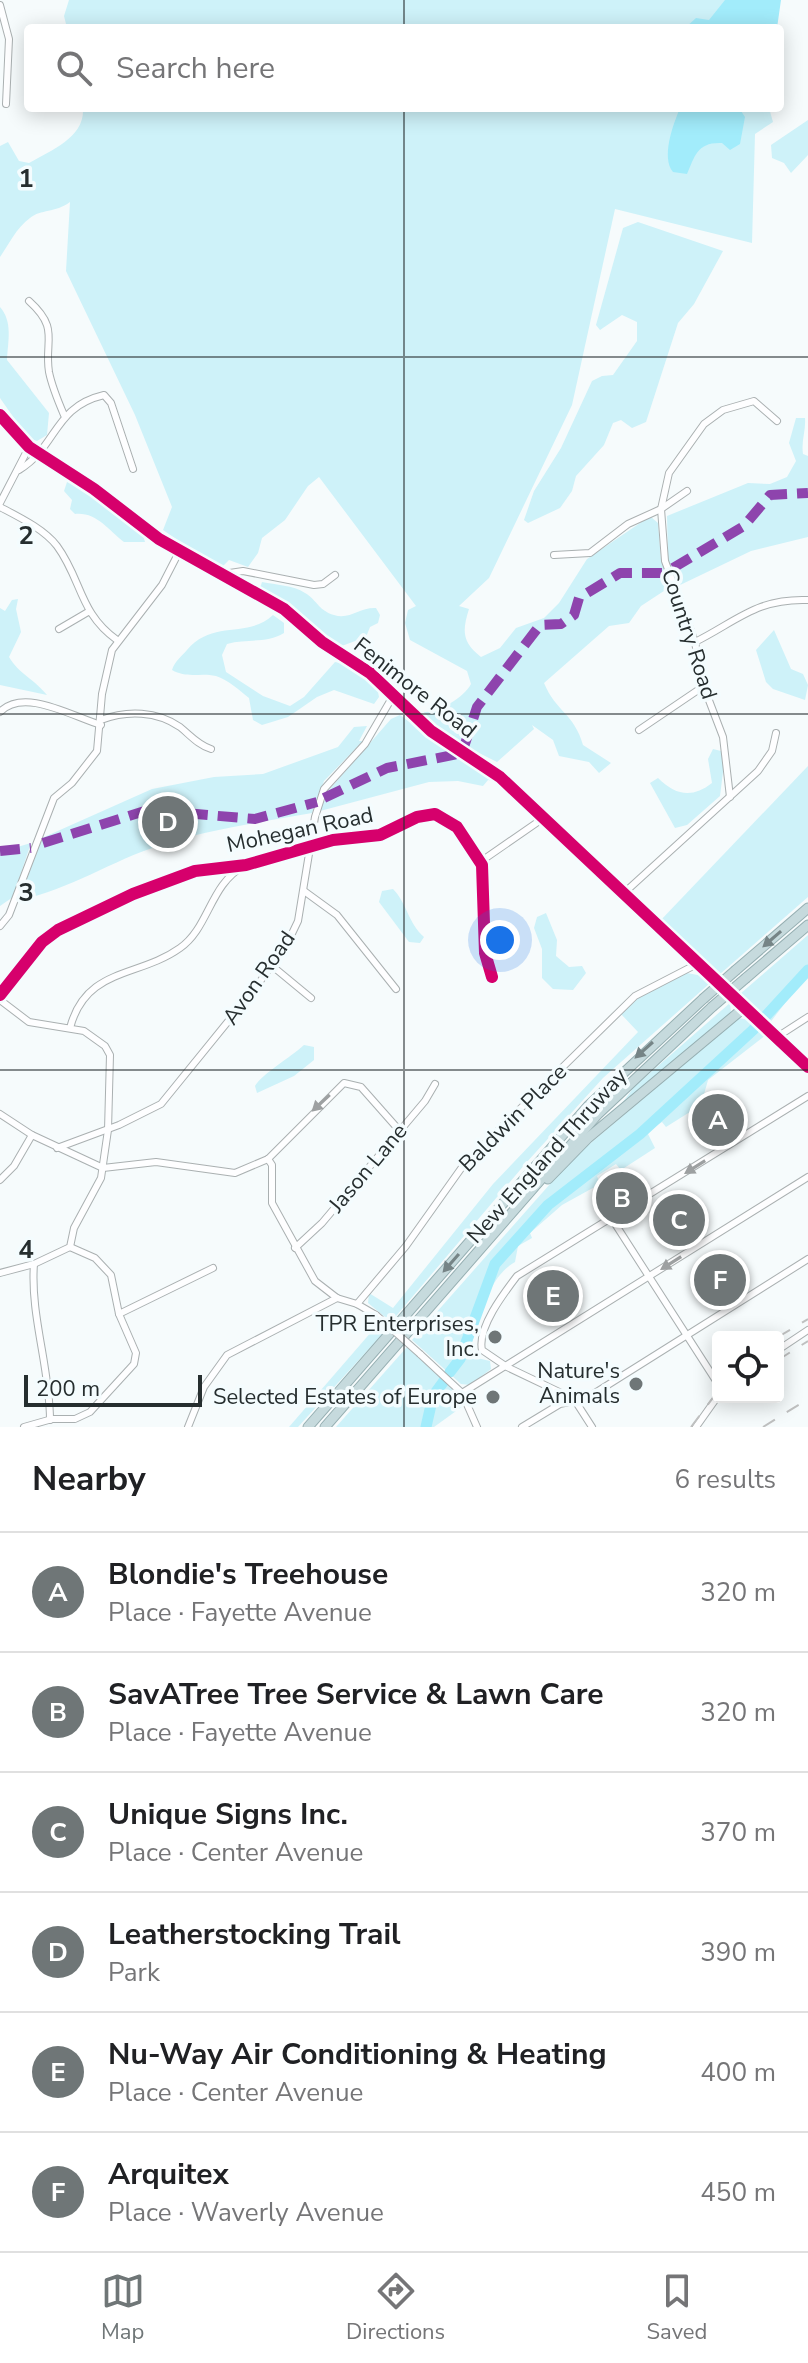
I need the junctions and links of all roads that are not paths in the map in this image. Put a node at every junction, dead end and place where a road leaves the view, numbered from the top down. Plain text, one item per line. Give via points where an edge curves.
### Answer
1 (0, 5) edge
2 (6, 104) dead end
3 (29, 301) dead end
4 (0, 415) edge
5 (64, 415) junction
6 (777, 421) dead end
7 (29, 447) junction
8 (41, 454) junction
9 (133, 469) dead end
10 (19, 470) junction
11 (687, 491) dead end
12 (0, 505) edge
13 (661, 509) junction
14 (180, 550) junction
15 (554, 555) dead end
16 (223, 574) junction
17 (335, 575) dead end
18 (808, 600) edge
19 (88, 612) junction
20 (59, 629) dead end
21 (117, 640) junction
22 (695, 642) junction
23 (704, 686) junction
24 (393, 696) junction
25 (0, 712) edge
26 (101, 723) junction
27 (639, 730) dead end
28 (776, 733) dead end
29 (211, 749) dead end
30 (730, 797) junction
31 (545, 817) junction
32 (310, 847) junction
33 (480, 862) junction
34 (246, 865) junction
35 (304, 891) junction
36 (624, 893) junction
37 (808, 908) edge
38 (808, 925) edge
39 (0, 926) edge
40 (697, 964) junction
41 (271, 965) junction
42 (492, 977) dead end
43 (396, 989) dead end
44 (0, 997) edge
45 (311, 998) dead end
46 (745, 1007) junction
47 (808, 1017) edge
48 (70, 1028) junction
49 (777, 1037) junction
50 (808, 1067) edge
51 (435, 1084) dead end
52 (808, 1096) edge
53 (0, 1114) edge
54 (108, 1130) junction
55 (399, 1130) junction
56 (32, 1135) junction
57 (57, 1148) junction
58 (268, 1159) junction
59 (103, 1168) junction
60 (808, 1177) edge
61 (0, 1180) edge
62 (516, 1208) junction
63 (612, 1219) junction
64 (70, 1247) junction
65 (295, 1248) junction
66 (808, 1259) edge
67 (34, 1264) junction
68 (213, 1268) dead end
69 (0, 1273) edge
70 (648, 1277) junction
71 (337, 1298) junction
72 (357, 1304) junction
73 (119, 1314) junction
74 (808, 1330) edge
75 (685, 1337) junction
76 (784, 1346) edge
77 (507, 1367) junction
78 (712, 1375) edge
79 (462, 1393) junction
80 (574, 1399) junction
81 (713, 1403) edge
82 (50, 1420) junction
83 (24, 1427) edge
84 (188, 1427) edge
85 (308, 1427) edge
86 (325, 1427) edge
87 (477, 1427) edge
88 (522, 1427) edge
89 (592, 1427) edge
90 (696, 1427) edge

1 - 2 street via 9,39
3 - 5 street via 50,333 49,371
4 - 7 street, Fenimore Road
5 - 8 street
5 - 9 street via 82,402 107,396
6 - 13 street, Country Road via 754,401 716,414 675,463
7 - 8 street, Fenimore Road
7 - 10 street
8 - 10 street
8 - 14 street, Fenimore Road
10 - 12 street
11 - 13 street
12 - 19 street via 56,545
13 - 15 street via 628,524 590,553
13 - 22 street, Country Road via 665,561
14 - 16 street, Fenimore Road
14 - 21 street via 162,585
16 - 17 street via 252,572 314,585
16 - 24 street, Fenimore Road via 284,609
18 - 22 street via 764,604
19 - 20 street
19 - 21 street
21 - 26 street via 105,676
22 - 23 street, Country Road
23 - 27 street
23 - 30 street, Country Road via 723,737
24 - 31 street, Fenimore Road
24 - 32 street, Avon Road via 365,744 324,789
25 - 26 street via 26,701
26 - 29 street via 125,713 168,720
26 - 39 street via 94,759 54,798 9,915
28 - 30 street via 766,762
30 - 36 street
31 - 33 street
31 - 36 street, Fenimore Road
32 - 33 street, Mohegan Road via 380,835 435,814 457,827
32 - 34 street, Mohegan Road
32 - 35 street, Avon Road
33 - 42 street via 485,953
34 - 44 street, Mohegan Road via 176,877 69,923 42,942
34 - 48 street via 219,888 181,947 92,988 79,1003
35 - 41 street, Avon Road via 293,932
35 - 43 street via 337,915
36 - 40 street, Fenimore Road
37 -> 85 highway, New England Thruway, bridge via 588,1106
38 - 62 highway, New England Thruway, bridge via 612,1099
40 - 46 street, Fenimore Road
40 - 72 street, Baldwin Place via 635,996 465,1163
41 - 45 street
41 - 54 street, Avon Road via 172,1094 150,1113
44 - 48 street via 29,1022
46 - 49 street, Fenimore Road
46 - 62 highway via 594,1133
47 - 49 street
48 - 54 street via 99,1041 110,1055
49 - 50 street, Fenimore Road
51 - 55 street, Jason Lane
52 -> 63 street
53 - 56 street
54 - 57 street, Avon Road
54 - 59 street
55 -> 58 street via 361,1087 344,1083
55 - 65 street, Jason Lane
56 - 57 street
56 - 61 street
57 - 59 street
58 - 59 street via 235,1173 156,1162
58 - 65 street via 272,1203
59 - 64 street
60 -> 70 street
62 - 86 highway, New England Thruway
63 - 70 street
63 - 77 street via 517,1276 505,1291 480,1343
64 - 67 street
64 - 73 street via 106,1265
65 - 71 street via 315,1281
66 - 75 street
67 - 69 street
67 - 82 street
68 - 73 street
70 - 75 street
70 - 77 street
71 - 72 street
71 - 84 street via 227,1355 204,1387
72 - 79 street, bridge
73 - 82 street via 136,1353 134,1364 102,1403 75,1419
74 - 76 street
75 - 78 street
75 - 80 street via 587,1398
77 - 79 street
77 - 80 street
79 - 87 street
80 - 88 street
80 - 89 street
81 - 90 street
82 - 83 street

